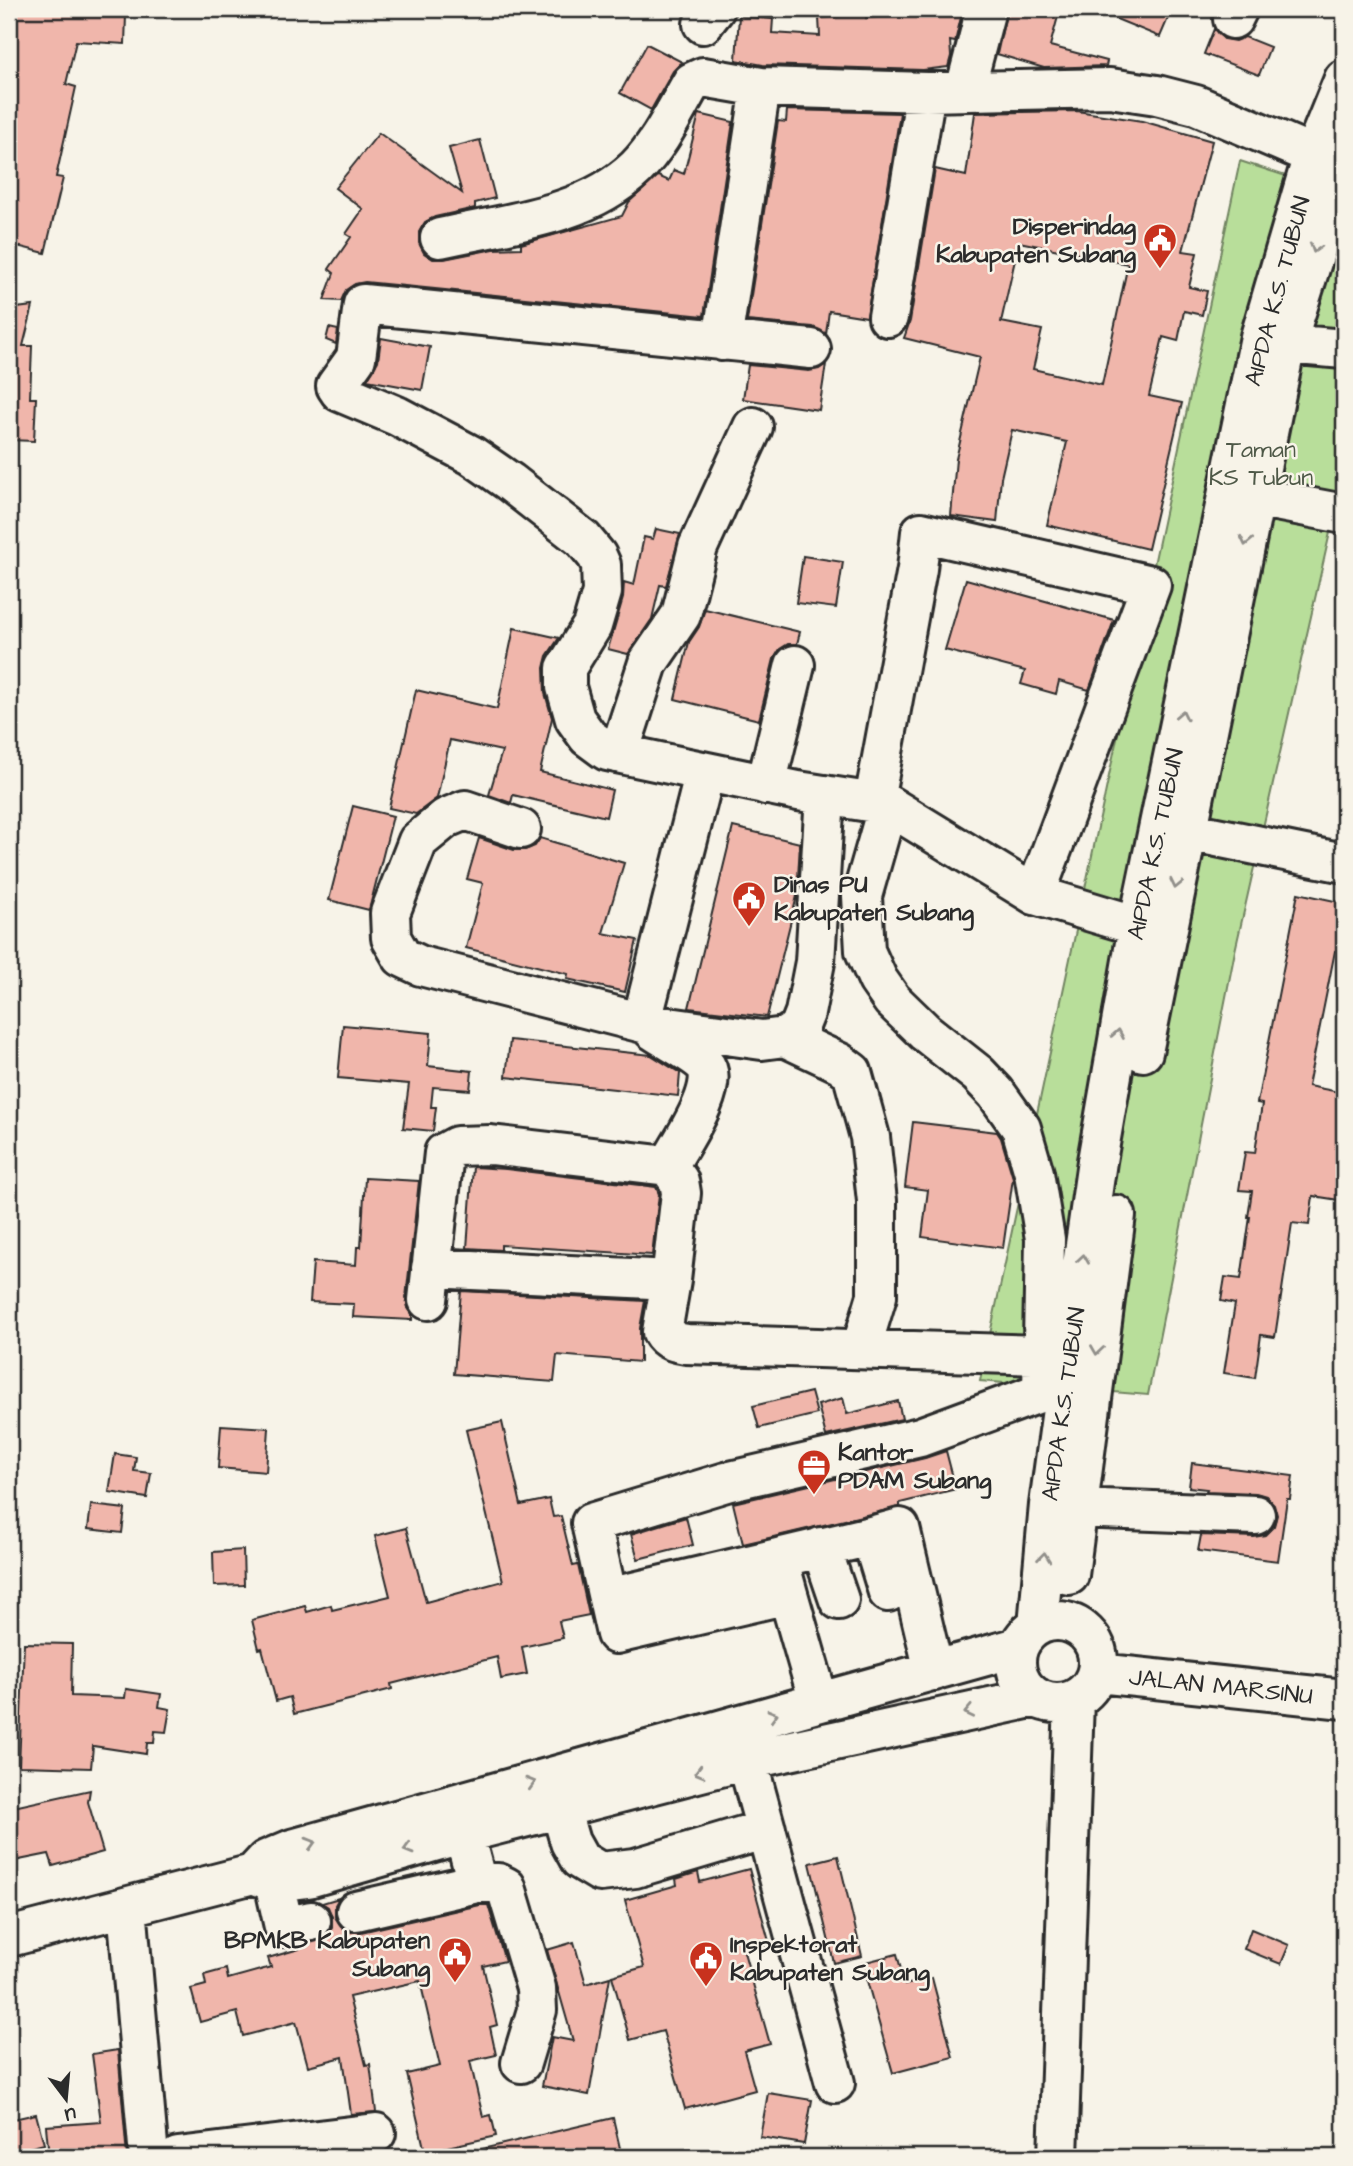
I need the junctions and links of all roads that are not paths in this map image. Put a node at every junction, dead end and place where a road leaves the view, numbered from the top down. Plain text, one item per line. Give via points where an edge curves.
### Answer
1 (986, 9) edge
2 (1344, 79) edge
3 (761, 87) junction
4 (965, 90) junction
5 (926, 92) junction
6 (1329, 158) edge
7 (440, 238) dead end
8 (888, 317) dead end
9 (722, 341) junction
10 (1286, 344) junction
11 (811, 349) dead end
12 (1344, 349) edge
13 (753, 427) dead end
14 (1255, 497) junction
15 (1344, 514) edge
16 (795, 665) dead end
17 (619, 754) junction
18 (705, 772) junction
19 (766, 785) junction
20 (825, 795) junction
21 (881, 803) junction
22 (521, 829) dead end
23 (1187, 831) junction
24 (1344, 863) edge
25 (1035, 895) junction
26 (1138, 926) junction
27 (647, 1024) junction
28 (785, 1037) junction
29 (668, 1166) junction
30 (671, 1280) junction
31 (861, 1349) junction
32 (1041, 1355) junction
33 (1066, 1393) junction
34 (1076, 1508) junction
35 (1255, 1515) dead end
36 (871, 1536) junction
37 (821, 1547) junction
38 (783, 1576) junction
39 (888, 1592) dead end
40 (839, 1600) dead end
41 (1040, 1631) junction
42 (934, 1671) junction
43 (1086, 1687) junction
44 (1036, 1697) junction
45 (1344, 1699) edge
46 (819, 1702) junction
47 (747, 1760) junction
48 (560, 1808) junction
49 (766, 1829) junction
50 (461, 1834) junction
51 (263, 1878) junction
52 (477, 1883) junction
53 (127, 1907) junction
54 (356, 1911) dead end
55 (311, 1921) dead end
56 (9, 1937) edge
57 (520, 2063) dead end
58 (835, 2083) dead end
59 (376, 2133) dead end
60 (149, 2157) edge
61 (178, 2157) edge
62 (1058, 2157) edge

1 - 4 street
2 - 6 street, AIPDA K.S. TUBUN
3 - 5 street
3 - 7 street via 696,78 659,139 636,167 609,189 545,214
3 - 9 street
4 - 5 street
4 - 6 street via 1110,88 1157,95 1196,105
5 - 8 street
6 -> 10 street, AIPDA K.S. TUBUN
26 -> 6 street, AIPDA K.S. TUBUN via 1260,337
9 - 11 street
9 - 17 street via 363,304 356,358 336,386 340,392 471,455 583,539 597,556 603,592 592,626 566,668 566,687 575,719 587,737
10 - 12 street
10 - 14 street, AIPDA K.S. TUBUN
13 - 17 street via 698,547 681,615 648,663
14 - 15 street
14 -> 23 street, AIPDA K.S. TUBUN
16 - 19 street
17 - 18 street
18 - 19 street
18 - 27 street via 643,1013
19 - 20 street
20 - 21 street
20 - 28 street via 815,962 806,1013 799,1028
21 - 25 street
21 - 25 street via 921,532 1151,585
21 - 32 street via 862,896 865,951 892,1000 978,1074 1021,1128 1045,1239
22 - 27 street via 465,810 446,818 418,841 390,913 391,938 402,957 421,966
23 - 24 street
23 -> 33 street, AIPDA K.S. TUBUN via 1135,1097
25 - 26 street
33 -> 26 street, AIPDA K.S. TUBUN via 1097,1161
27 - 28 street via 762,1040
27 - 29 street via 706,1065 710,1078 708,1093
28 - 31 street via 852,1072 870,1137 877,1201 877,1296
29 - 30 street via 681,1193
29 - 30 street via 491,1145 457,1146 444,1153 430,1284
30 - 31 street via 662,1332 675,1342
31 - 32 street
32 - 33 street
33 - 34 street, AIPDA K.S. TUBUN
33 - 38 street via 920,1437 726,1482 592,1523 616,1634
41 -> 33 street, AIPDA K.S. TUBUN via 1049,1505
34 - 35 street
34 - 41 street, AIPDA K.S. TUBUN
36 - 37 street
36 - 39 street
36 - 42 street via 900,1528
37 - 38 street
37 - 40 street
38 - 46 street
41 - 42 street
41 - 43 street via 1080,1626 1093,1639 1099,1655
41 - 44 street via 1016,1662 1018,1676
42 - 46 street
43 - 44 street via 1055,1703
43 - 45 street, JALAN MARSINU
43 - 62 street
44 -> 47 street
51 -> 46 street via 266,1860 292,1849
47 -> 48 street
47 - 49 street
48 - 49 street via 580,1860 600,1872 635,1868
48 - 50 street
49 - 58 street
50 -> 51 street via 308,1878
50 - 52 street
51 - 53 street
51 - 55 street via 284,1927
52 - 54 street
52 - 57 street via 506,1887 536,1988 537,2010
53 - 56 street
53 - 60 street
59 - 61 street

